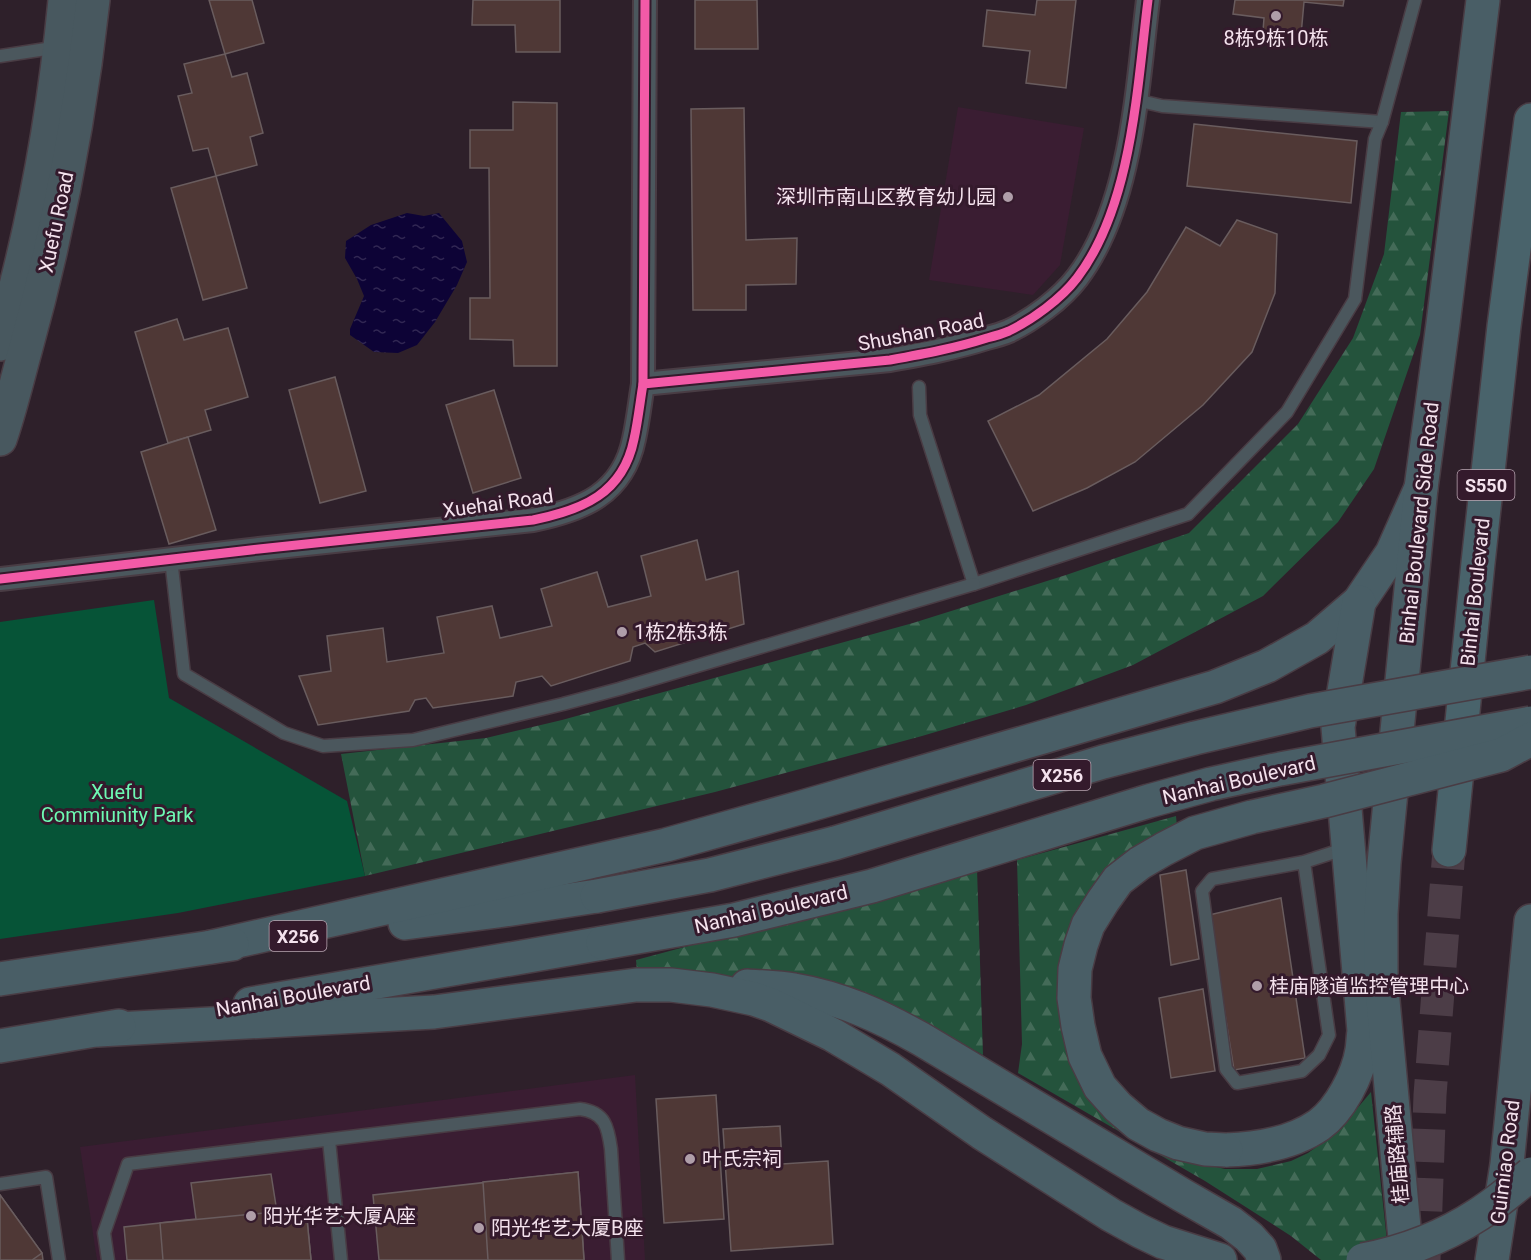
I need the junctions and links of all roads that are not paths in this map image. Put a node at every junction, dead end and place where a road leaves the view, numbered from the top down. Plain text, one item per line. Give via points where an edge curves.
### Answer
1 (65, 0) edge
2 (93, 0) edge
3 (645, 0) edge
4 (1148, 0) edge
5 (1414, 0) edge
6 (1483, 0) edge
7 (61, 47) junction
8 (0, 56) edge
9 (1136, 100) junction
10 (1531, 120) edge
11 (1382, 122) junction
12 (0, 344) edge
13 (643, 384) junction
14 (919, 387) dead end
15 (0, 439) edge
16 (1421, 488) junction
17 (171, 559) junction
18 (0, 579) edge
19 (974, 584) junction
20 (1359, 603) junction
21 (1531, 672) edge
22 (1531, 723) edge
23 (1531, 739) edge
24 (1348, 848) junction
25 (1449, 850) tunnel mouth
26 (1304, 862) junction
27 (1531, 921) edge
28 (211, 947) junction
29 (0, 979) edge
30 (671, 985) junction
31 (98, 1030) junction
32 (0, 1046) edge
33 (1386, 1048) joint
34 (328, 1140) junction
35 (1531, 1174) edge
36 (0, 1184) edge
37 (1267, 1256) edge
38 (59, 1260) edge
39 (108, 1260) edge
40 (341, 1260) edge
41 (618, 1260) edge
42 (1220, 1260) edge
43 (1363, 1260) edge
44 (1407, 1260) edge
45 (1492, 1260) edge

1 - 7 main road, Xuefu Road
2 - 15 main road, Xuefu Road via 68,172 40,298
3 - 13 street, Xuehai Road
4 - 9 street, Shushan Road
5 - 11 lane
6 - 16 main road, Binhai Boulevard Side Road
7 - 8 lane
7 - 12 main road, Xuefu Road via 41,171 14,298
9 - 11 lane
9 - 13 street, Shushan Road via 1119,189 1101,239 1076,279 1045,309 1008,332 890,360
10 - 25 highway, Binhai Boulevard / S550 via 1501,350
11 - 19 lane via 1375,139 1355,299 1287,412 1188,514
13 - 17 street, Xuehai Road via 634,441 623,472 605,492 583,506 533,520
14 - 19 lane via 920,415
16 - 20 main road via 1392,553
16 - 33 main road, Binhai Boulevard Side Road via 1384,863 1381,979
17 - 18 street, Xuehai Road
17 - 19 lane via 184,674 284,733 323,746 413,740 563,704
20 - 24 main road via 1338,727
20 - 28 main road via 1317,638 1267,666 1215,687 666,845
21 - 28 main road, X256, bridge via 1310,711 1195,738 835,843 710,875 498,911
22 - 31 main road, Nanhai Boulevard / X256, bridge via 1211,784 872,886 734,920
23 - 24 main road, bridge via 1501,755 1195,833 1140,863 1118,880 1081,945 1074,998 1085,1056 1100,1087 1138,1124 1178,1143 1205,1149 1243,1149 1299,1136 1320,1125 1337,1106 1355,1073 1364,1031
24 - 26 lane
26 - 26 lane via 1212,879 1202,891 1226,1069 1237,1083 1302,1071 1319,1055 1329,1035
27 - 45 main road, Guimiao Road via 1507,1164
28 - 29 main road, X256
30 - 31 main road via 600,989 434,1012
30 - 37 main road via 794,990 840,1001 884,1018 1231,1223
30 - 42 main road via 754,999 823,1030 890,1069 1088,1201 1163,1242
31 - 32 main road, Nanhai Boulevard / X256
33 - 44 main road, 桂庙路辅路
34 - 39 lane via 128,1164 104,1233
34 - 40 lane
34 - 41 lane via 547,1112 594,1112 609,1132
35 - 43 main road, bridge via 1480,1214 1448,1232
36 - 38 lane via 46,1177

